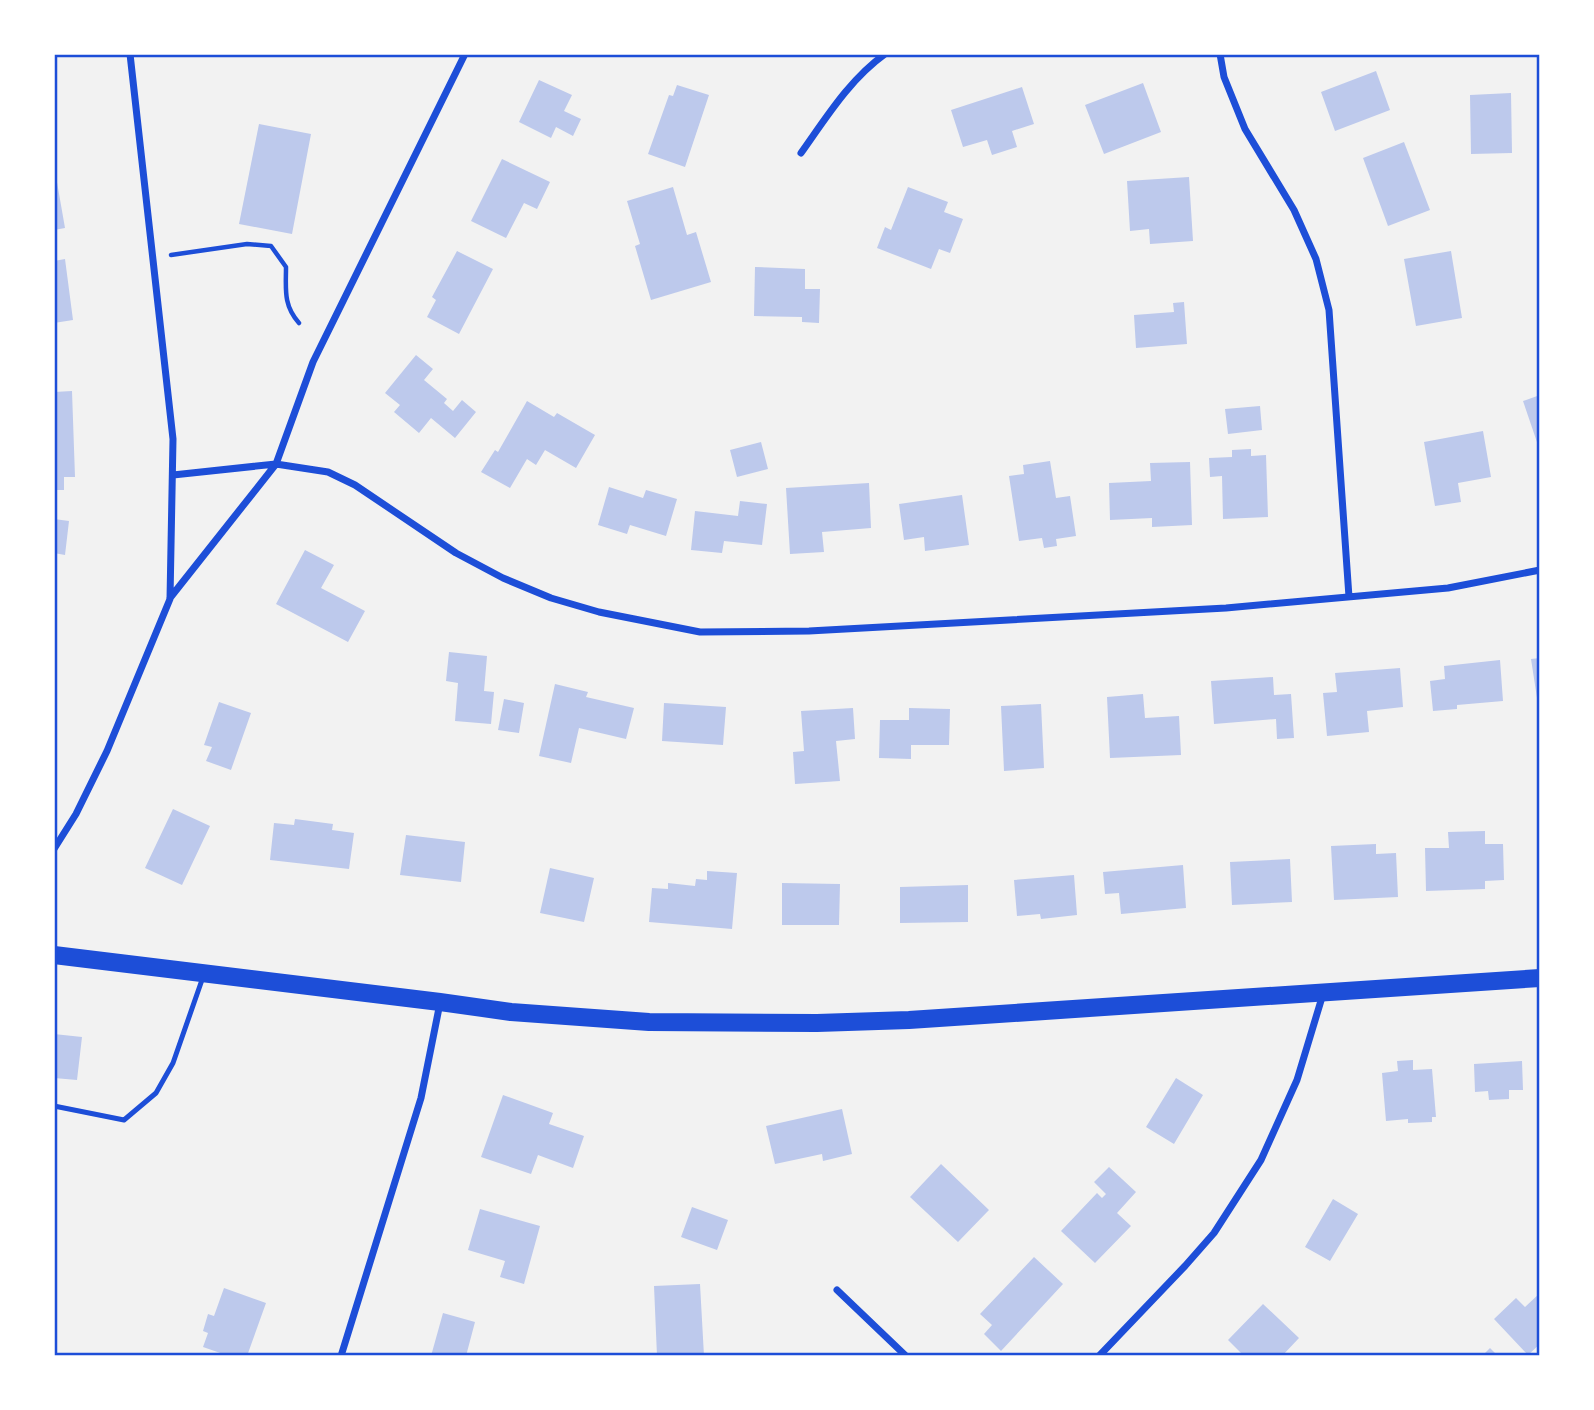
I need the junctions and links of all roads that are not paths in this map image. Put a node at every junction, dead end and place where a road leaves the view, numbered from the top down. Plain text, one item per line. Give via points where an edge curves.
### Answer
1 (130, 54) edge
2 (465, 54) edge
3 (885, 54) edge
4 (1220, 54) edge
5 (801, 153) dead end
6 (276, 464) junction
7 (173, 475) junction
8 (1540, 570) edge
9 (1349, 597) junction
10 (170, 598) junction
11 (54, 849) edge
12 (54, 955) edge
13 (205, 974) junction
14 (1540, 978) edge
15 (1324, 993) junction
16 (440, 1002) junction
17 (54, 1106) edge
18 (837, 1290) dead end
19 (341, 1356) edge
20 (906, 1356) edge
21 (1099, 1356) edge

1 - 7 street via 173,439
2 - 6 street via 313,362
3 - 5 street via 842,96
4 - 9 street via 1245,129 1294,210 1316,259 1329,310
6 - 7 street
6 - 9 street via 328,472 355,485 456,554 551,598 700,632 808,631
6 - 10 street
7 - 10 street
8 - 9 street via 1448,589
10 - 11 street via 107,751
12 - 13 main road
13 - 16 main road
13 - 17 lane via 173,1063 156,1093 124,1120
14 - 15 main road
15 - 16 main road via 817,1023 649,1022
15 - 21 street via 1297,1080 1261,1160 1214,1233
16 - 19 street via 421,1098
18 - 20 street

